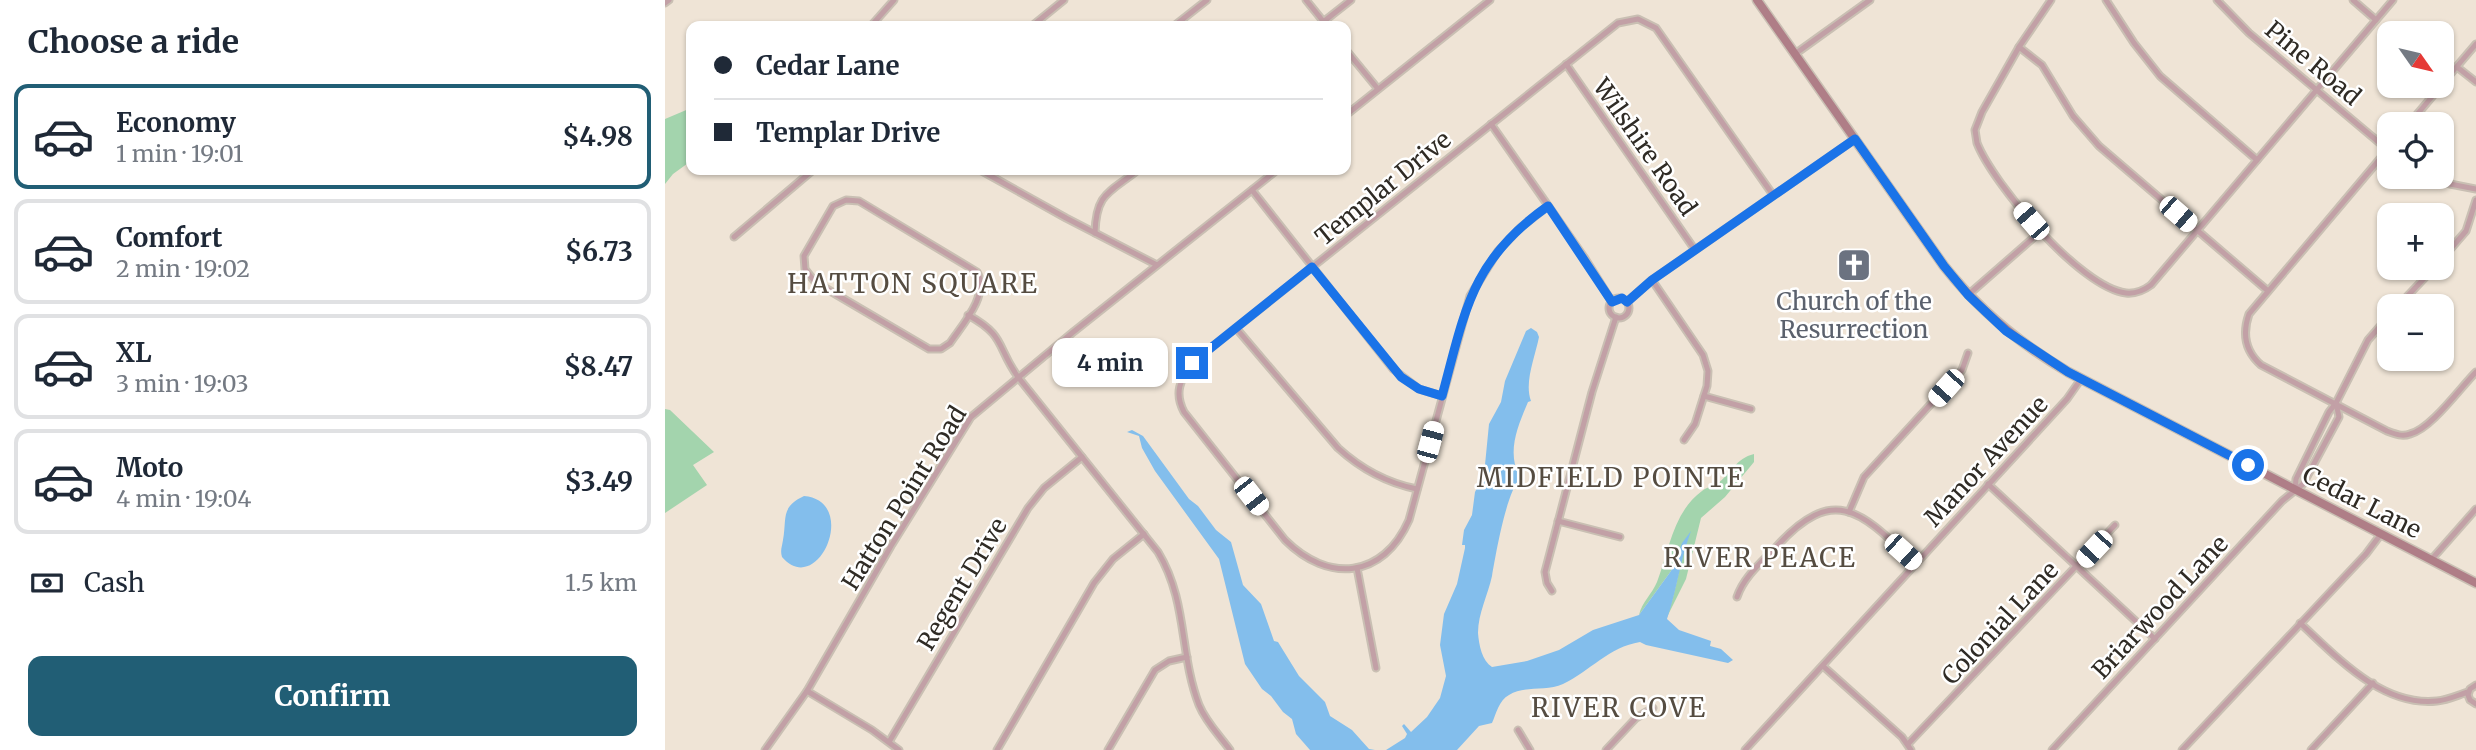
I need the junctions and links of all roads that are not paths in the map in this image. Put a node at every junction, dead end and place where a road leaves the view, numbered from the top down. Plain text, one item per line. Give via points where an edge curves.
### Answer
1 (894, 0) edge
2 (1064, 0) edge
3 (1207, 0) edge
4 (1306, 0) edge
5 (1350, 0) edge
6 (1757, 0) edge
7 (1870, 0) edge
8 (2051, 0) edge
9 (2106, 0) edge
10 (2217, 0) edge
11 (2353, 0) edge
12 (2393, 0) edge
13 (1485, 1) edge
14 (2376, 20) junction
15 (875, 21) edge
16 (1038, 21) edge
17 (1180, 21) edge
18 (1320, 21) edge
19 (1327, 21) edge
20 (2476, 44) edge
21 (2019, 47) junction
22 (1795, 54) junction
23 (1351, 56) edge
24 (1566, 64) junction
25 (2457, 67) junction
26 (2454, 71) edge
27 (2476, 82) edge
28 (1378, 89) junction
29 (2317, 90) junction
30 (2431, 98) edge
31 (1351, 111) edge
32 (2419, 112) edge
33 (1491, 124) junction
34 (1855, 139) junction
35 (2377, 140) edge
36 (2257, 160) junction
37 (2377, 162) edge
38 (807, 175) edge
39 (991, 175) edge
40 (1132, 175) edge
41 (1271, 175) edge
42 (2454, 185) edge
43 (2476, 189) edge
44 (1252, 190) junction
45 (1773, 195) junction
46 (2476, 200) edge
47 (1548, 206) junction
48 (2197, 231) junction
49 (2040, 232) junction
50 (1095, 233) junction
51 (734, 237) dead end
52 (2454, 244) edge
53 (1695, 250) junction
54 (1157, 265) junction
55 (1312, 267) junction
56 (1652, 280) junction
57 (2423, 280) edge
58 (2268, 291) junction
59 (2409, 294) edge
60 (1968, 295) junction
61 (1612, 302) junction
62 (1627, 302) junction
63 (968, 316) junction
64 (1616, 317) junction
65 (1236, 328) junction
66 (2377, 330) edge
67 (1968, 353) dead end
68 (2476, 372) edge
69 (1018, 377) junction
70 (2081, 379) junction
71 (1442, 396) junction
72 (1704, 397) junction
73 (2336, 403) junction
74 (1751, 409) dead end
75 (1684, 440) dead end
76 (1082, 457) junction
77 (1988, 484) junction
78 (1417, 489) junction
79 (2295, 490) junction
80 (2476, 509) edge
81 (1849, 512) junction
82 (1558, 521) junction
83 (2115, 525) dead end
84 (1144, 534) junction
85 (2381, 534) junction
86 (1620, 537) dead end
87 (2431, 560) junction
88 (1915, 563) junction
89 (2078, 566) junction
90 (1357, 568) junction
91 (2476, 583) edge
92 (1552, 591) dead end
93 (1737, 597) dead end
94 (2300, 623) junction
95 (2155, 639) junction
96 (1188, 657) junction
97 (1823, 666) junction
98 (1376, 668) dead end
99 (2476, 679) edge
100 (2373, 683) junction
101 (2472, 688) edge
102 (807, 691) junction
103 (2476, 704) edge
104 (1653, 708) dead end
105 (1518, 730) dead end
106 (889, 742) junction
107 (1910, 747) edge
108 (765, 750) edge
109 (899, 750) edge
110 (997, 750) edge
111 (1108, 750) edge
112 (1230, 750) edge
113 (1530, 750) edge
114 (1606, 750) edge
115 (1745, 750) edge
116 (2052, 750) edge
117 (2182, 750) edge
118 (2311, 750) edge

1 - 15 street
2 - 16 street
3 - 17 street
4 - 18 street
5 - 19 street
6 - 22 main road, Cedar Lane
7 - 22 street
8 - 21 street
9 - 36 street via 2160,76
10 - 29 street, Pine Road
11 - 14 street
12 - 14 street
13 - 28 street
14 - 29 street
20 - 25 street
21 - 48 street via 2042,65 2073,116 2099,146
21 - 49 street via 1982,112 1975,136 1979,149
22 - 34 main road, Cedar Lane
23 - 28 street
24 - 33 street, Templar Drive
24 - 45 street, Templar Drive via 1618,23 1631,19 1650,24
24 - 53 street, Wilshire Road
25 - 26 street
25 - 27 street
28 - 31 street
29 - 35 street, Pine Road
29 - 36 street
30 - 32 street
33 - 47 street
33 - 55 street, Templar Drive
34 - 45 street
34 - 60 main road, Cedar Lane
36 - 48 street
37 - 58 street
38 - 51 street
39 - 50 street
40 - 50 street via 1100,202
41 - 44 street, Hatton Point Road
42 - 43 street
44 - 54 street, Hatton Point Road
44 - 55 street
45 - 53 street
46 - 52 street via 2466,230
47 - 61 street
47 - 71 street via 1509,237 1478,281 1467,303
48 - 49 street via 2151,285 2130,293 2092,277
48 - 58 street
49 - 60 street
50 - 54 street
53 - 56 street
54 - 69 street, Hatton Point Road
55 - 65 street, Templar Drive
55 - 71 street via 1401,377
56 - 62 street
56 - 72 street via 1703,355 1708,371
57 - 59 street
58 - 73 street via 2246,323 2245,339 2251,353 2261,365
60 - 70 main road, Cedar Lane via 2006,331
61 - 62 street via 1622,298
61 - 64 street via 1609,308
62 - 64 street via 1627,314
63 - 63 street via 981,291 977,272 859,201 835,204 804,256 805,269 815,282 929,349 950,343
63 - 69 street via 997,336
64 - 82 street
65 - 78 street via 1346,455 1384,479
65 - 90 street, Templar Drive via 1192,363 1179,383 1181,406 1295,550 1327,568
66 - 73 street, Briarwood Lane
67 - 81 street via 1962,370 1864,477
68 - 73 street via 2423,428 2408,435 2388,431
69 - 76 street
69 - 102 street, Hatton Point Road via 963,428
70 - 77 street, Manor Avenue
70 - 79 main road, Cedar Lane
71 - 78 street
72 - 74 street
72 - 75 street
73 - 79 street, Briarwood Lane via 2296,479
73 - 79 street, Briarwood Lane via 2339,417
76 - 84 street
76 - 106 street, Regent Drive via 1044,488 1028,508
77 - 88 street, Manor Avenue
77 - 89 street
78 - 90 street via 1398,541
79 - 85 main road, Cedar Lane
79 - 95 street, Briarwood Lane
80 - 87 street
81 - 88 street via 1867,519
81 - 93 street via 1822,513 1799,523 1747,578
82 - 86 street
82 - 92 street via 1545,572
83 - 89 street, Colonial Lane
84 - 96 street via 1172,579
84 - 110 street via 1113,559 1094,583
85 - 87 main road, Cedar Lane
85 - 94 street
87 - 91 main road, Cedar Lane
88 - 97 street, Manor Avenue
89 - 95 street
89 - 107 street, Colonial Lane
90 - 98 street
94 - 100 street via 2343,663
94 - 117 street
95 - 116 street, Briarwood Lane
96 - 111 street via 1155,670
96 - 112 street via 1201,708
97 - 107 street
97 - 115 street, Manor Avenue
99 - 101 street
100 - 101 street via 2427,702 2447,700
100 - 118 street
101 - 103 street via 2470,700
102 - 106 street
102 - 108 street, Hatton Point Road
104 - 114 street via 1636,718
105 - 113 street
106 - 109 street

